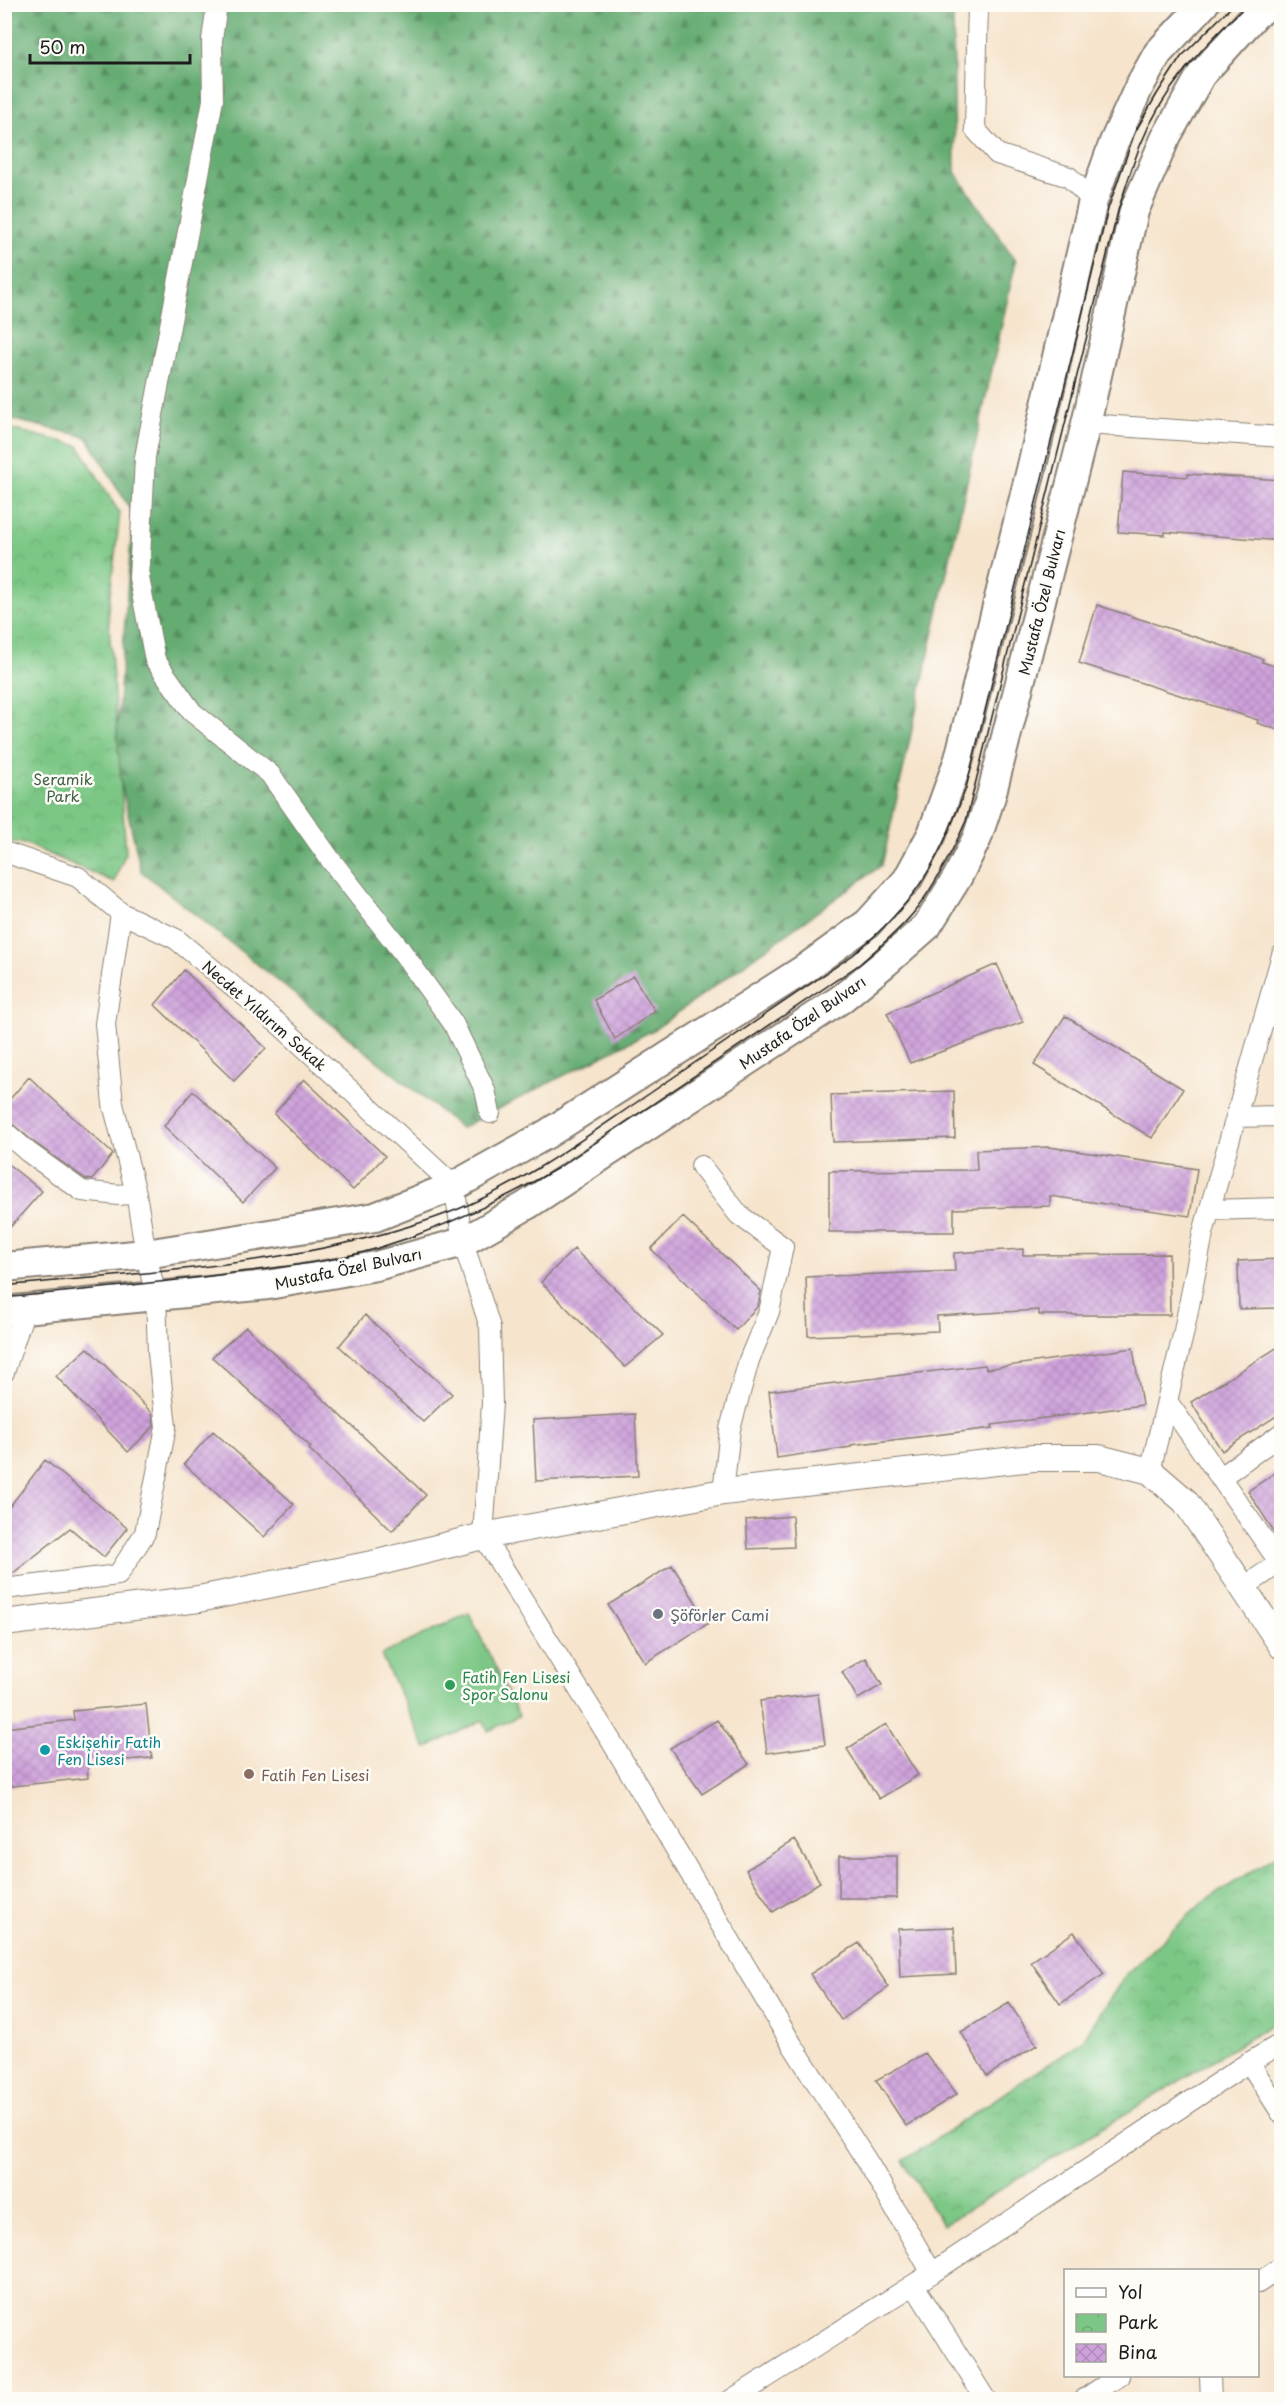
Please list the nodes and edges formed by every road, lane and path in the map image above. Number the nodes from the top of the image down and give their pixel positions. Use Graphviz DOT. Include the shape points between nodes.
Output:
graph roads {
  1 [pos="217,4"];
  2 [pos="978,4"];
  3 [pos="1204,4"];
  4 [pos="1270,4"];
  5 [pos="1094,201"];
  6 [pos="1086,424"];
  7 [pos="1281,437"];
  8 [pos="4,852"];
  9 [pos="121,913"];
  10 [pos="1281,955"];
  11 [pos="490,1113"];
  12 [pos="1281,1116"];
  13 [pos="1236,1117"];
  14 [pos="4,1131"];
  15 [pos="701,1166"];
  16 [pos="454,1186"];
  17 [pos="136,1193"];
  18 [pos="1281,1208"];
  19 [pos="1210,1210"];
  20 [pos="464,1242"];
  21 [pos="146,1254"];
  22 [pos="4,1267"];
  23 [pos="156,1296"];
  24 [pos="15,1310"];
  25 [pos="4,1372"];
  26 [pos="1167,1401"];
  27 [pos="1281,1433"];
  28 [pos="1150,1471"];
  29 [pos="1220,1478"];
  30 [pos="723,1492"];
  31 [pos="483,1536"];
  32 [pos="1281,1563"];
  33 [pos="1244,1587"];
  34 [pos="4,1589"];
  35 [pos="4,1623"];
  36 [pos="1281,1646"];
  37 [pos="1281,2043"];
  38 [pos="1249,2062"];
  39 [pos="1281,2114"];
  40 [pos="1281,2267"];
  41 [pos="932,2273"];
  42 [pos="1259,2282"];
  43 [pos="914,2285"];
  44 [pos="1118,2377"];
  45 [pos="1210,2377"];
  46 [pos="731,2400"];
  47 [pos="986,2400"];
  48 [pos="1083,2400"];
  49 [pos="1211,2400"];
  1 -- 11 [label="street" via="212,40 213,100 145,457 139,578 155,660 192,712 270,774 400,949 453,1023 485,1090"];
  2 -- 5 [label="street" via="975,129 998,154 1069,177"];
  3 -- 5 [label="main road" via="1158,53 1139,87 1114,142"];
  4 -- 6 [label="main road, Mustafa Özel Bulvarı" via="1202,75 1165,139 1134,211"];
  5 -- 16 [label="main road" via="958,759 932,834 907,880 868,923 806,968 547,1134"];
  6 -- 7 [label="street"];
  6 -- 20 [label="main road, Mustafa Özel Bulvarı" via="992,796 957,878 927,926 841,999 527,1205"];
  8 -- 9 [label="street, Necdet Yıldırım Sokak" via="78,877"];
  9 -- 16 [label="street, Necdet Yıldırım Sokak" via="177,939 280,1025"];
  9 -- 17 [label="street" via="105,1024 113,1104"];
  10 -- 13 [label="street"];
  12 -- 13 [label="street"];
  13 -- 19 [label="street"];
  14 -- 17 [label="street" via="82,1191"];
  15 -- 30 [label="street" via="739,1215 783,1246 769,1312 749,1360 730,1429"];
  16 -- 20 [label="street"];
  16 -- 21 [label="main road" via="375,1217"];
  17 -- 21 [label="street"];
  18 -- 19 [label="street"];
  19 -- 26 [label="street"];
  20 -- 23 [label="main road, Mustafa Özel Bulvarı" via="376,1266 268,1285"];
  20 -- 31 [label="street" via="490,1327 492,1403"];
  21 -- 22 [label="main road"];
  21 -- 23 [label="street"];
  23 -- 24 [label="main road, Mustafa Özel Bulvarı"];
  23 -- 34 [label="street" via="166,1427 145,1533 118,1575"];
  24 -- 25 [label="street"];
  26 -- 28 [label="street"];
  26 -- 29 [label="street"];
  27 -- 29 [label="street"];
  28 -- 30 [label="street" via="1099,1458 1033,1458"];
  28 -- 33 [label="street" via="1185,1502"];
  29 -- 32 [label="street"];
  30 -- 31 [label="street"];
  31 -- 35 [label="street" via="377,1563 199,1599"];
  31 -- 41 [label="street" via="614,1744"];
  32 -- 33 [label="street"];
  33 -- 36 [label="street"];
  37 -- 38 [label="street"];
  38 -- 39 [label="street"];
  38 -- 41 [label="street"];
  40 -- 42 [label="street"];
  41 -- 43 [label="street"];
  43 -- 46 [label="street"];
  43 -- 47 [label="street"];
  44 -- 48 [label="street"];
  45 -- 49 [label="street"];
}
